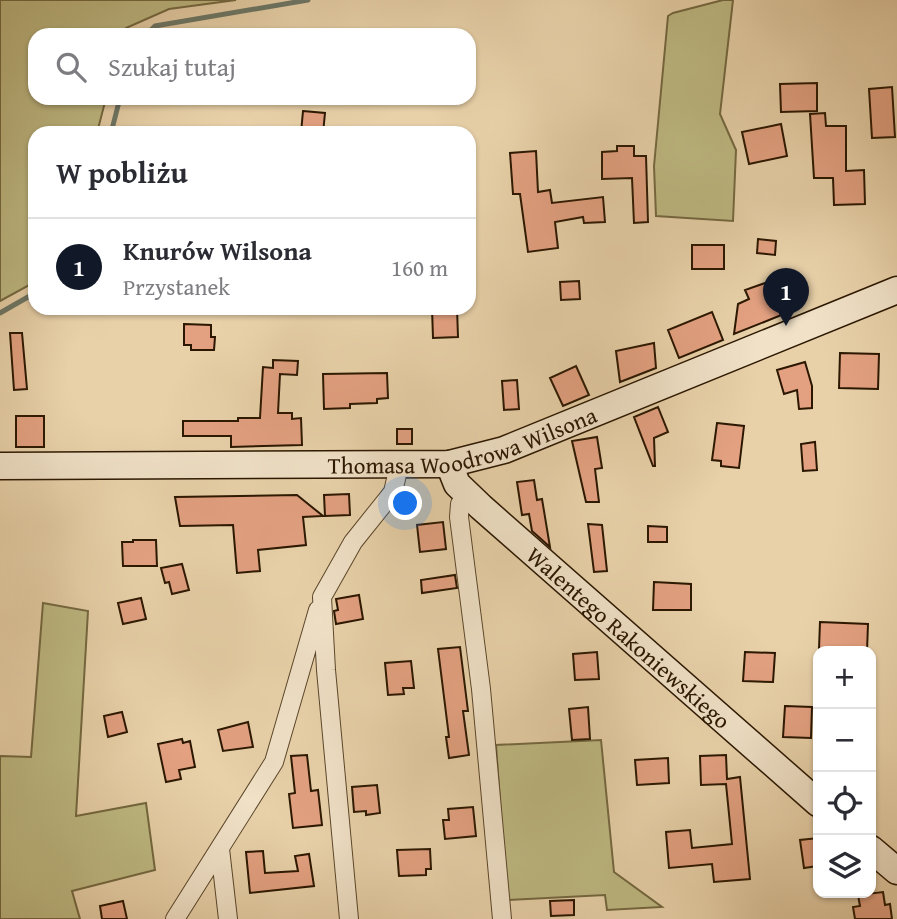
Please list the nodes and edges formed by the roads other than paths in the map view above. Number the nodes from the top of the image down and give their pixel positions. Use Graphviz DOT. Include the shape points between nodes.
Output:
graph roads {
  1 [pos="897,290"];
  2 [pos="449,464"];
  3 [pos="0,466"];
  4 [pos="399,466"];
  5 [pos="466,493"];
  6 [pos="322,597"];
  7 [pos="813,799"];
  8 [pos="220,849"];
  9 [pos="876,853"];
  10 [pos="897,871"];
  11 [pos="175,919"];
  12 [pos="228,919"];
  13 [pos="349,919"];
  14 [pos="502,919"];
  1 -- 2 [label="street, Thomasa Woodrowa Wilsona" via="504,450"];
  2 -- 4 [label="street, Thomasa Woodrowa Wilsona"];
  2 -- 5 [label="street, Walentego Rakoniewskiego" via="454,480"];
  3 -- 4 [label="street, Thomasa Woodrowa Wilsona"];
  4 -- 6 [label="street" via="393,492 353,542"];
  5 -- 7 [label="street, Walentego Rakoniewskiego"];
  5 -- 14 [label="street" via="459,517 481,689"];
  6 -- 8 [label="street" via="274,762"];
  6 -- 13 [label="street"];
  8 -- 11 [label="street"];
  8 -- 12 [label="street"];
  9 -- 10 [label="street"];
}
